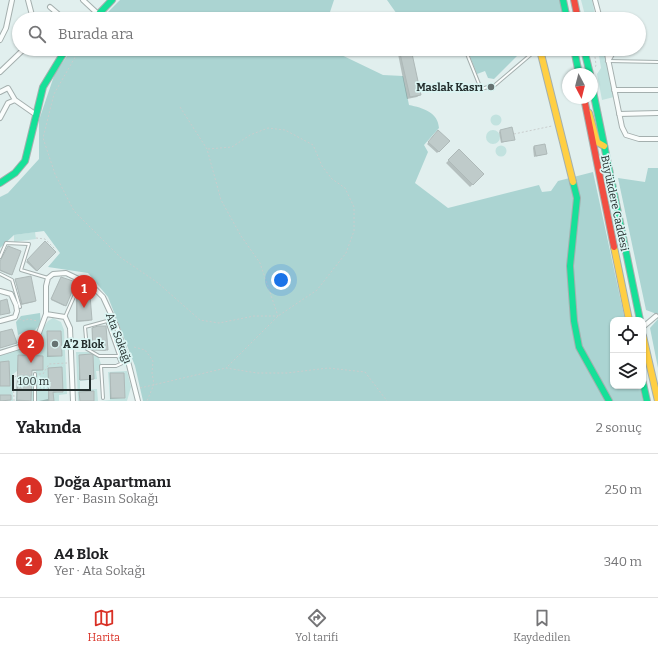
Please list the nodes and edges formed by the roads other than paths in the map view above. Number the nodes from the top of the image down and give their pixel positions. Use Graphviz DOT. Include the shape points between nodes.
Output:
graph roads {
  1 [pos="12,0"];
  2 [pos="28,0"];
  3 [pos="84,0"];
  4 [pos="112,0"];
  5 [pos="563,0"];
  6 [pos="574,0"];
  7 [pos="596,0"];
  8 [pos="50,7"];
  9 [pos="31,12"];
  10 [pos="56,12"];
  11 [pos="92,12"];
  12 [pos="101,12"];
  13 [pos="566,12"];
  14 [pos="577,12"];
  15 [pos="599,12"];
  16 [pos="0,40"];
  17 [pos="16,56"];
  18 [pos="62,56"];
  19 [pos="468,56"];
  20 [pos="533,56"];
  21 [pos="540,56"];
  22 [pos="575,56"];
  23 [pos="586,56"];
  24 [pos="607,56"];
  25 [pos="611,56"];
  26 [pos="608,61"];
  27 [pos="658,62"];
  28 [pos="578,68"];
  29 [pos="589,68"];
  30 [pos="0,71"];
  31 [pos="614,90"];
  32 [pos="658,90"];
  33 [pos="0,92"];
  34 [pos="15,100"];
  35 [pos="585,104"];
  36 [pos="585,104"];
  37 [pos="596,104"];
  38 [pos="658,113"];
  39 [pos="35,114"];
  40 [pos="619,114"];
  41 [pos="0,118"];
  42 [pos="658,138"];
  43 [pos="604,146"];
  44 [pos="0,184"];
  45 [pos="0,257"];
  46 [pos="0,274"];
  47 [pos="48,278"];
  48 [pos="0,291"];
  49 [pos="76,292"];
  50 [pos="20,307"];
  51 [pos="46,314"];
  52 [pos="656,316"];
  53 [pos="66,317"];
  54 [pos="628,317"];
  55 [pos="639,317"];
  56 [pos="0,322"];
  57 [pos="646,324"];
  58 [pos="646,349"];
  59 [pos="0,353"];
  60 [pos="120,358"];
  61 [pos="128,361"];
  62 [pos="122,363"];
  63 [pos="35,374"];
  64 [pos="644,389"];
  65 [pos="103,398"];
  66 [pos="35,401"];
  67 [pos="73,401"];
  68 [pos="138,401"];
  69 [pos="609,401"];
  70 [pos="647,401"];
  71 [pos="658,401"];
  1 -- 16 [label="street" via="6,28"];
  2 -- 9 [label="street"];
  3 -- 11 [label="street"];
  4 -- 12 [label="main road"];
  5 -- 13 [label="main road"];
  6 -- 14 [label="main road"];
  7 -- 15 [label="street"];
  8 -- 10 [label="street"];
  17 -- 30 [label="street"];
  18 -- 39 [label="main road" via="43,87"];
  19 -- 20 [label="lane" via="481,89 495,85"];
  21 -- 69 [label="main road" via="577,198 570,266 574,321 579,348"];
  22 -- 28 [label="main road"];
  23 -- 29 [label="main road"];
  24 -- 26 [label="street"];
  25 -- 26 [label="street"];
  26 -- 27 [label="lane"];
  26 -- 31 [label="street"];
  31 -- 32 [label="street"];
  31 -- 40 [label="street"];
  33 -- 34 [label="street" via="8,88"];
  34 -- 39 [label="street"];
  34 -- 41 [label="street" via="8,103"];
  35 -- 43 [label="main road" via="597,142"];
  36 -- 54 [label="main road, Büyükdere Caddesi"];
  37 -- 43 [label="main road, Büyükdere Caddesi"];
  38 -- 40 [label="street"];
  39 -- 44 [label="main road" via="22,167"];
  40 -- 42 [label="street" via="626,135 639,139"];
  43 -- 55 [label="main road, Büyükdere Caddesi"];
  45 -- 47 [label="lane" via="6,243 29,244 21,270"];
  46 -- 50 [label="lane" via="12,280"];
  47 -- 51 [label="street"];
  47 -- 61 [label="street, Ata Sokağı" via="53,274 66,273 91,285 103,297"];
  48 -- 56 [label="street" via="10,294 17,311 15,317"];
  49 -- 53 [label="lane"];
  51 -- 53 [label="street"];
  51 -- 59 [label="street" via="42,327 29,344"];
  52 -- 57 [label="street"];
  53 -- 67 [label="street" via="70,328"];
  58 -- 71 [label="main road"];
  60 -- 60 [label="lane" via="115,355 99,356 87,349 85,327 106,321"];
  60 -- 62 [label="lane"];
  61 -- 62 [label="lane"];
  61 -- 68 [label="street, Ata Sokağı"];
  62 -- 65 [label="lane" via="116,366 101,366"];
  63 -- 66 [label="lane"];
  64 -- 70 [label="main road"];
}
